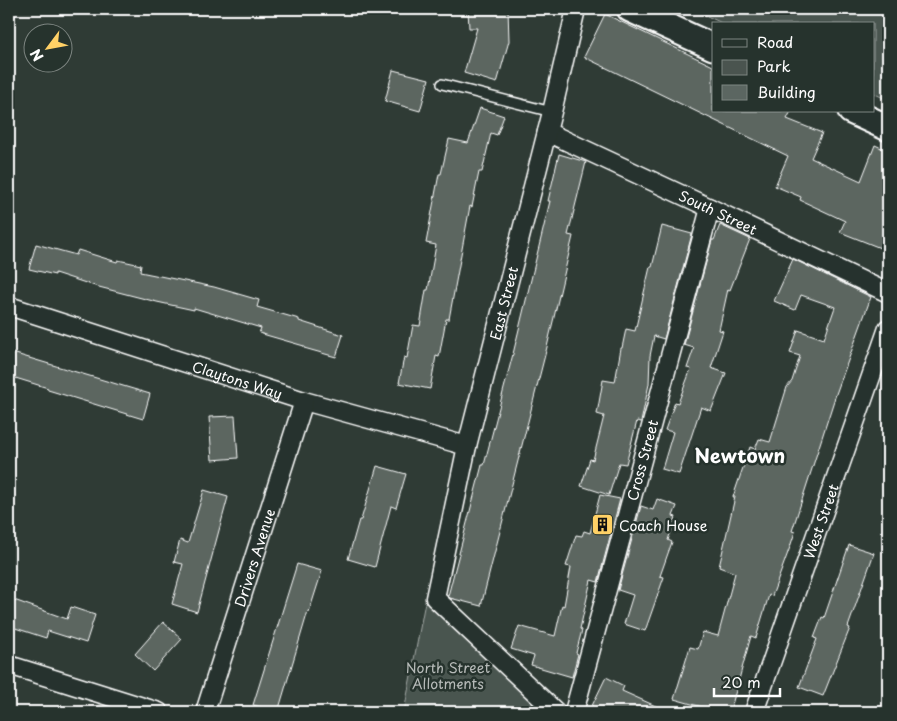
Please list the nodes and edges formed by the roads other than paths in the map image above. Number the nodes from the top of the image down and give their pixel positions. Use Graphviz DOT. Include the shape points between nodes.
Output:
graph roads {
  1 [pos="576,9"];
  2 [pos="630,9"];
  3 [pos="712,48"];
  4 [pos="442,84"];
  5 [pos="552,112"];
  6 [pos="853,112"];
  7 [pos="888,128"];
  8 [pos="547,132"];
  9 [pos="710,208"];
  10 [pos="888,293"];
  11 [pos="9,306"];
  12 [pos="888,328"];
  13 [pos="304,401"];
  14 [pos="467,446"];
  15 [pos="9,665"];
  16 [pos="159,712"];
  17 [pos="205,712"];
  18 [pos="556,712"];
  19 [pos="574,712"];
  20 [pos="754,712"];
  1 -- 5 [label="street, East Street"];
  2 -- 3 [label="main road"];
  4 -- 5 [label="lane"];
  5 -- 8 [label="street, East Street"];
  6 -- 7 [label="main road"];
  8 -- 9 [label="street, South Street"];
  8 -- 14 [label="street, East Street"];
  9 -- 10 [label="street, South Street"];
  9 -- 19 [label="street, Cross Street"];
  11 -- 13 [label="street, Claytons Way"];
  12 -- 20 [label="street, West Street"];
  13 -- 14 [label="street, Claytons Way"];
  13 -- 17 [label="street, Drivers Avenue"];
  14 -- 18 [label="street, East Street" via="435,598"];
  15 -- 16 [label="street"];
}
